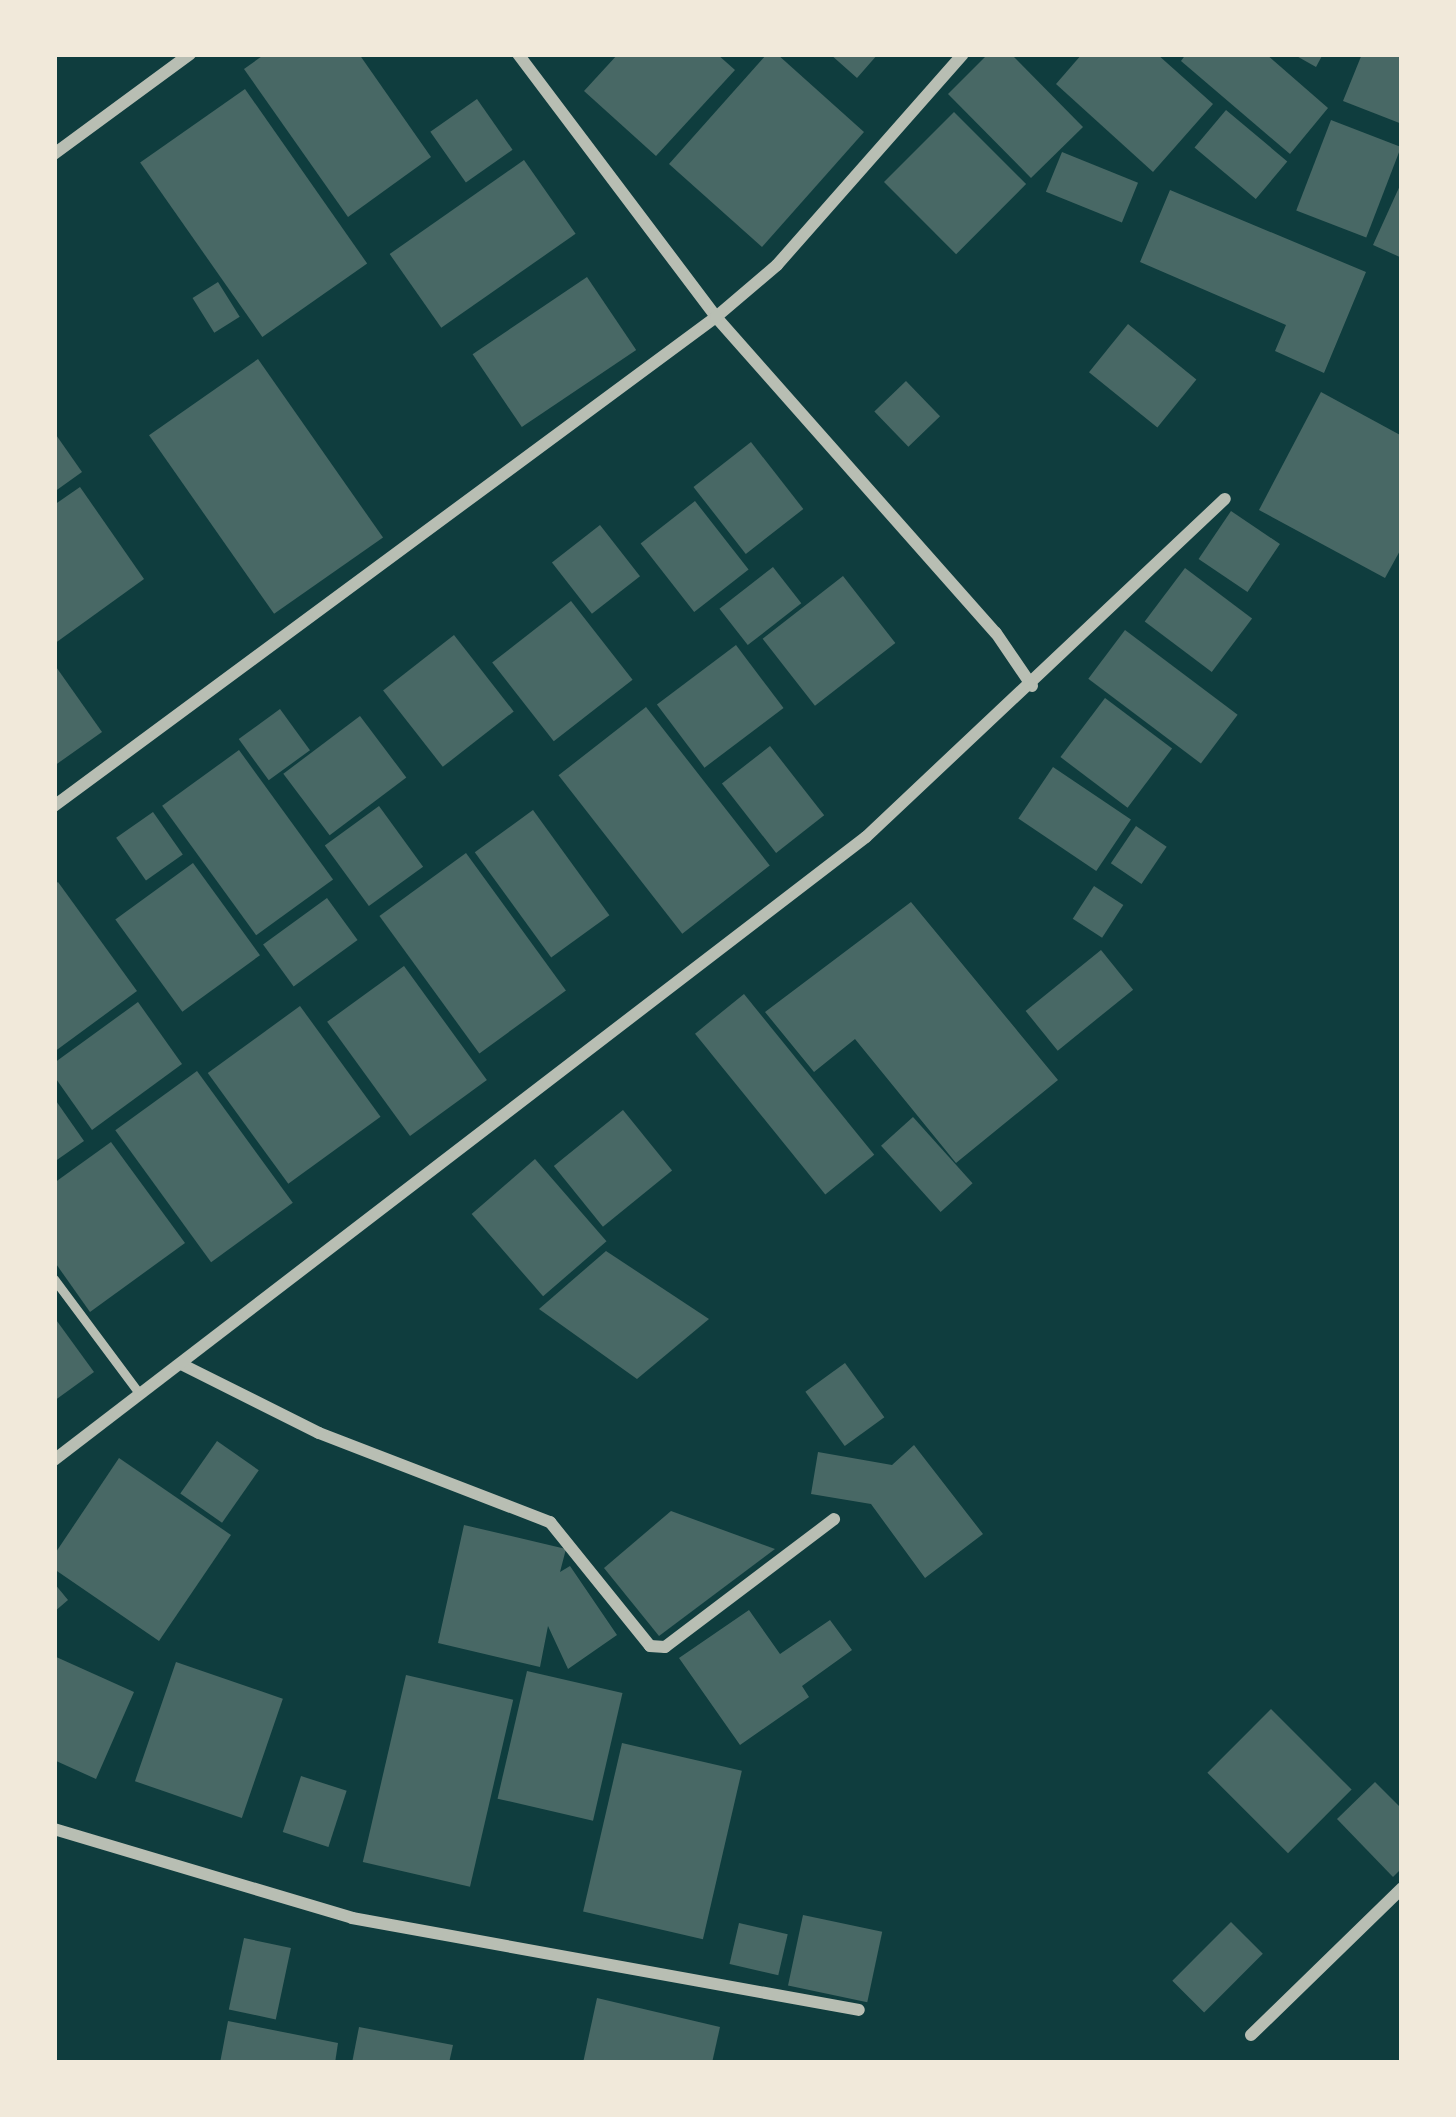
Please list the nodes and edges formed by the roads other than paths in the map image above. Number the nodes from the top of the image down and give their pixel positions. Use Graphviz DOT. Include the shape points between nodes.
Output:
graph roads {
  1 [pos="190,54"];
  2 [pos="518,54"];
  3 [pos="963,54"];
  4 [pos="54,154"];
  5 [pos="716,317"];
  6 [pos="1225,499"];
  7 [pos="1032,686"];
  8 [pos="54,806"];
  9 [pos="54,1280"];
  10 [pos="181,1364"];
  11 [pos="140,1393"];
  12 [pos="54,1460"];
  13 [pos="834,1520"];
  14 [pos="54,1829"];
  15 [pos="1402,1888"];
  16 [pos="859,2010"];
  17 [pos="1250,2035"];
  1 -- 4 [label="street"];
  2 -- 5 [label="street"];
  3 -- 5 [label="street" via="777,265"];
  5 -- 7 [label="street" via="996,633"];
  5 -- 8 [label="street"];
  6 -- 7 [label="street"];
  7 -- 10 [label="street" via="866,837"];
  9 -- 11 [label="lane"];
  10 -- 11 [label="street"];
  10 -- 13 [label="street" via="319,1433 550,1522 650,1646 665,1647"];
  11 -- 12 [label="street"];
  14 -- 16 [label="street" via="352,1918"];
  15 -- 17 [label="street"];
}
